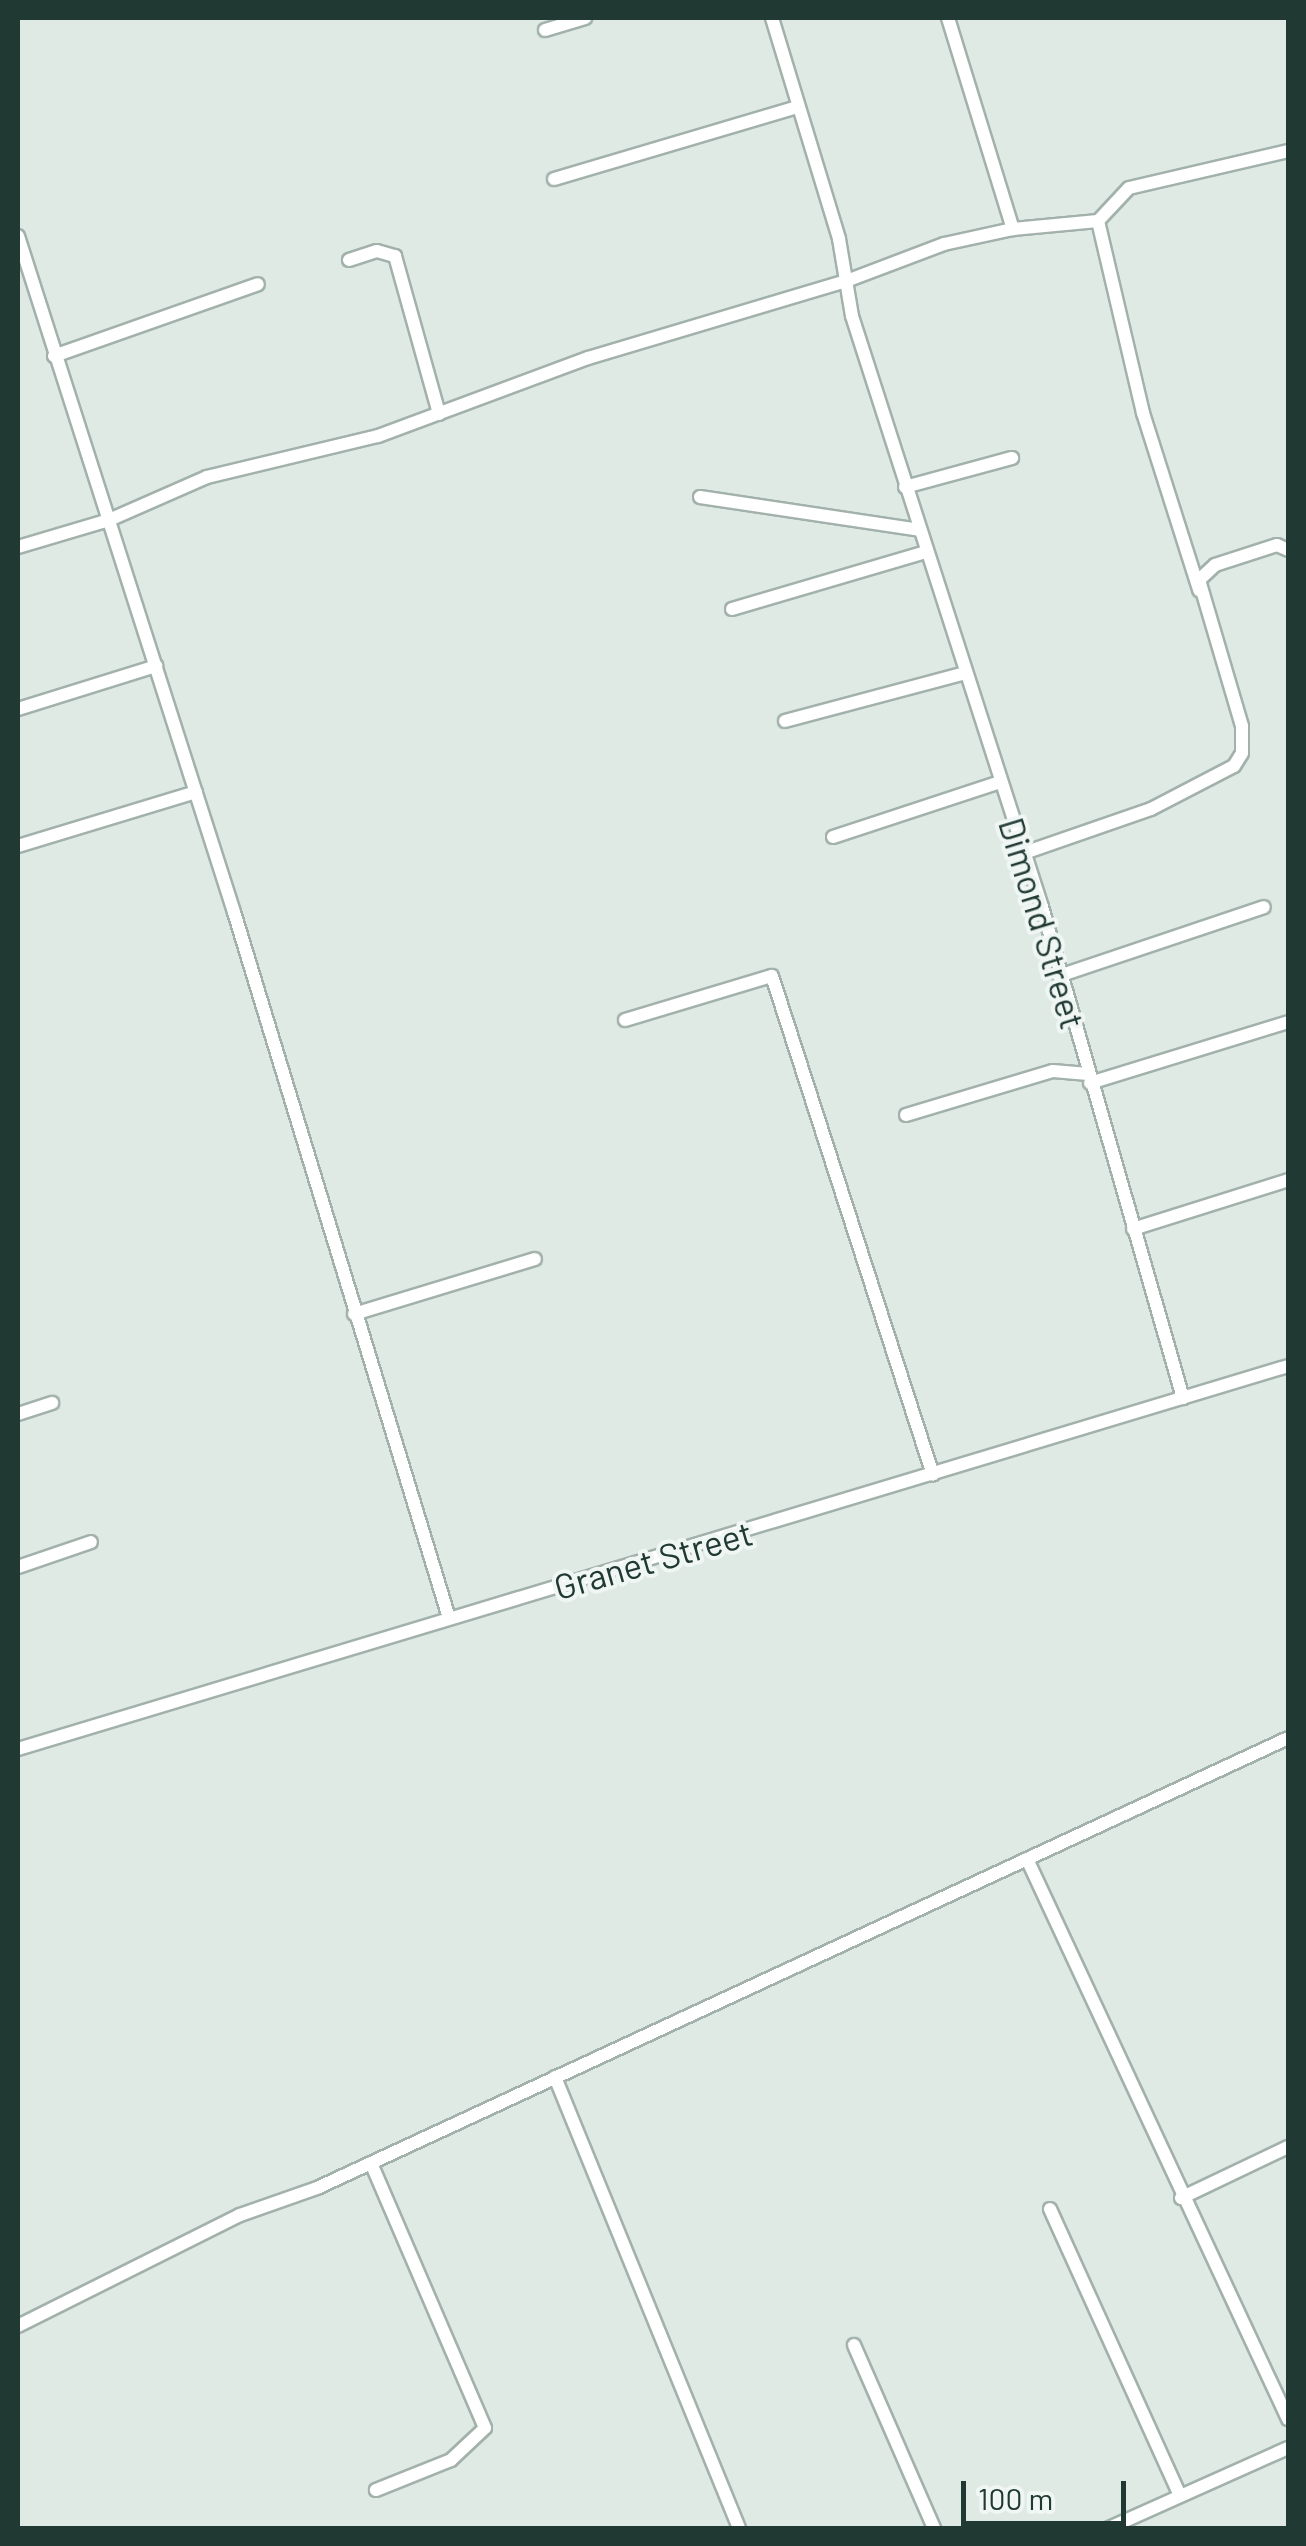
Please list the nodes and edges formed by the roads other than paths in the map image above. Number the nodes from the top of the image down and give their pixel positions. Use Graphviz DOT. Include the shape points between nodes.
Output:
graph roads {
  1 [pos="585,18"];
  2 [pos="772,18"];
  3 [pos="948,18"];
  4 [pos="544,30"];
  5 [pos="796,107"];
  6 [pos="1288,151"];
  7 [pos="554,179"];
  8 [pos="1098,222"];
  9 [pos="1013,228"];
  10 [pos="18,236"];
  11 [pos="350,260"];
  12 [pos="849,280"];
  13 [pos="258,284"];
  14 [pos="54,356"];
  15 [pos="439,414"];
  16 [pos="1012,458"];
  17 [pos="904,487"];
  18 [pos="700,496"];
  19 [pos="109,520"];
  20 [pos="920,530"];
  21 [pos="18,547"];
  22 [pos="1288,550"];
  23 [pos="926,552"];
  24 [pos="1199,590"];
  25 [pos="732,610"];
  26 [pos="156,666"];
  27 [pos="966,673"];
  28 [pos="18,708"];
  29 [pos="785,721"];
  30 [pos="1000,782"];
  31 [pos="196,792"];
  32 [pos="833,837"];
  33 [pos="18,846"];
  34 [pos="1024,853"];
  35 [pos="1264,906"];
  36 [pos="1059,976"];
  37 [pos="625,1020"];
  38 [pos="1288,1022"];
  39 [pos="1089,1078"];
  40 [pos="906,1116"];
  41 [pos="1288,1180"];
  42 [pos="1133,1229"];
  43 [pos="535,1259"];
  44 [pos="354,1314"];
  45 [pos="1288,1366"];
  46 [pos="1182,1398"];
  47 [pos="52,1403"];
  48 [pos="18,1414"];
  49 [pos="934,1474"];
  50 [pos="92,1542"];
  51 [pos="18,1567"];
  52 [pos="449,1618"];
  53 [pos="1288,1738"];
  54 [pos="18,1749"];
  55 [pos="1027,1859"];
  56 [pos="555,2077"];
  57 [pos="1288,2147"];
  58 [pos="371,2162"];
  59 [pos="1181,2198"];
  60 [pos="1050,2209"];
  61 [pos="18,2326"];
  62 [pos="854,2345"];
  63 [pos="1288,2420"];
  64 [pos="1288,2448"];
  65 [pos="376,2490"];
  66 [pos="1180,2496"];
  67 [pos="739,2528"];
  68 [pos="934,2528"];
  69 [pos="1109,2528"];
  1 -- 4 [label="street"];
  2 -- 5 [label="street"];
  3 -- 9 [label="street"];
  5 -- 7 [label="street"];
  5 -- 12 [label="street"];
  6 -- 8 [label="street" via="1129,188"];
  8 -- 9 [label="street"];
  8 -- 24 [label="street" via="1143,413"];
  9 -- 12 [label="street" via="944,244"];
  10 -- 14 [label="street"];
  11 -- 15 [label="street" via="378,252 395,256"];
  12 -- 15 [label="street" via="588,358"];
  12 -- 17 [label="street, Dimond Street" via="852,316"];
  13 -- 14 [label="street"];
  14 -- 19 [label="street"];
  15 -- 19 [label="street" via="361,441 207,476"];
  16 -- 17 [label="street"];
  17 -- 20 [label="street, Dimond Street"];
  18 -- 20 [label="street"];
  19 -- 21 [label="street"];
  19 -- 26 [label="street"];
  20 -- 23 [label="street, Dimond Street"];
  22 -- 24 [label="street" via="1277,545 1215,565 1198,580"];
  23 -- 25 [label="street"];
  23 -- 27 [label="street, Dimond Street"];
  24 -- 34 [label="street" via="1242,726 1242,753 1200,789"];
  26 -- 28 [label="street"];
  26 -- 31 [label="street"];
  27 -- 29 [label="street"];
  27 -- 30 [label="street, Dimond Street"];
  30 -- 32 [label="street"];
  30 -- 34 [label="street, Dimond Street"];
  31 -- 33 [label="street"];
  31 -- 44 [label="street"];
  34 -- 36 [label="street, Dimond Street"];
  35 -- 36 [label="street"];
  36 -- 39 [label="street, Dimond Street"];
  37 -- 49 [label="street" via="767,974 776,982"];
  38 -- 39 [label="street"];
  39 -- 40 [label="street" via="1053,1070"];
  39 -- 42 [label="street, Dimond Street"];
  41 -- 42 [label="street"];
  42 -- 46 [label="street, Dimond Street"];
  43 -- 44 [label="street"];
  44 -- 52 [label="street"];
  45 -- 46 [label="street, Granet Street"];
  46 -- 49 [label="street, Granet Street"];
  47 -- 48 [label="street"];
  49 -- 52 [label="street, Granet Street"];
  50 -- 51 [label="street"];
  52 -- 54 [label="street, Granet Street"];
  53 -- 55 [label="street"];
  55 -- 56 [label="street"];
  55 -- 59 [label="street"];
  56 -- 58 [label="street"];
  56 -- 67 [label="street"];
  57 -- 59 [label="street"];
  58 -- 61 [label="street" via="240,2215"];
  58 -- 65 [label="street" via="485,2428 450,2460"];
  59 -- 63 [label="street"];
  60 -- 66 [label="street"];
  62 -- 68 [label="street"];
  64 -- 66 [label="street"];
  66 -- 69 [label="street"];
}
